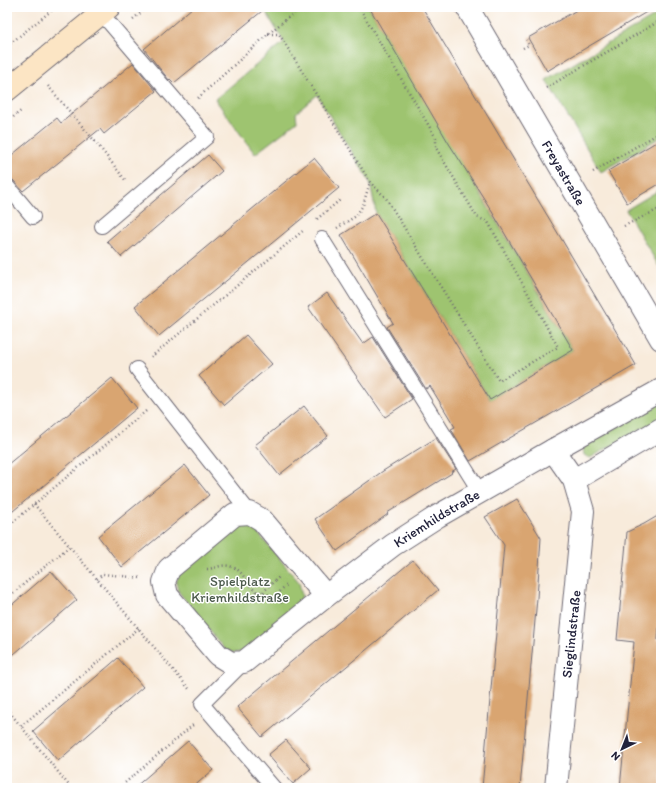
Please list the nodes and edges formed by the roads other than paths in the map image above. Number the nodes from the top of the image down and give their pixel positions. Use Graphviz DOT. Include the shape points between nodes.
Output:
graph roads {
  1 [pos="467,7"];
  2 [pos="105,10"];
  3 [pos="7,90"];
  4 [pos="7,186"];
  5 [pos="33,217"];
  6 [pos="102,226"];
  7 [pos="322,239"];
  8 [pos="661,339"];
  9 [pos="137,369"];
  10 [pos="661,390"];
  11 [pos="661,429"];
  12 [pos="553,450"];
  13 [pos="574,480"];
  14 [pos="480,492"];
  15 [pos="250,513"];
  16 [pos="326,596"];
  17 [pos="244,662"];
  18 [pos="274,788"];
  19 [pos="556,788"];
  1 -- 8 [label="street, Freyastraße"];
  2 -- 3 [label="main road"];
  2 -- 6 [label="lane" via="207,136"];
  4 -- 5 [label="lane"];
  7 -- 14 [label="lane"];
  9 -- 15 [label="lane"];
  10 -- 12 [label="street, Kriemhildstraße"];
  11 -- 13 [label="street"];
  12 -- 13 [label="street"];
  12 -- 14 [label="street, Kriemhildstraße"];
  13 -- 19 [label="street, Sieglindstraße" via="583,511"];
  14 -- 16 [label="street, Kriemhildstraße" via="393,545"];
  15 -- 16 [label="street" via="262,520"];
  15 -- 17 [label="street" via="235,514 169,569 164,582 167,596 218,655 231,663"];
  16 -- 17 [label="street, Kriemhildstraße"];
  17 -- 18 [label="lane" via="206,708"];
}
